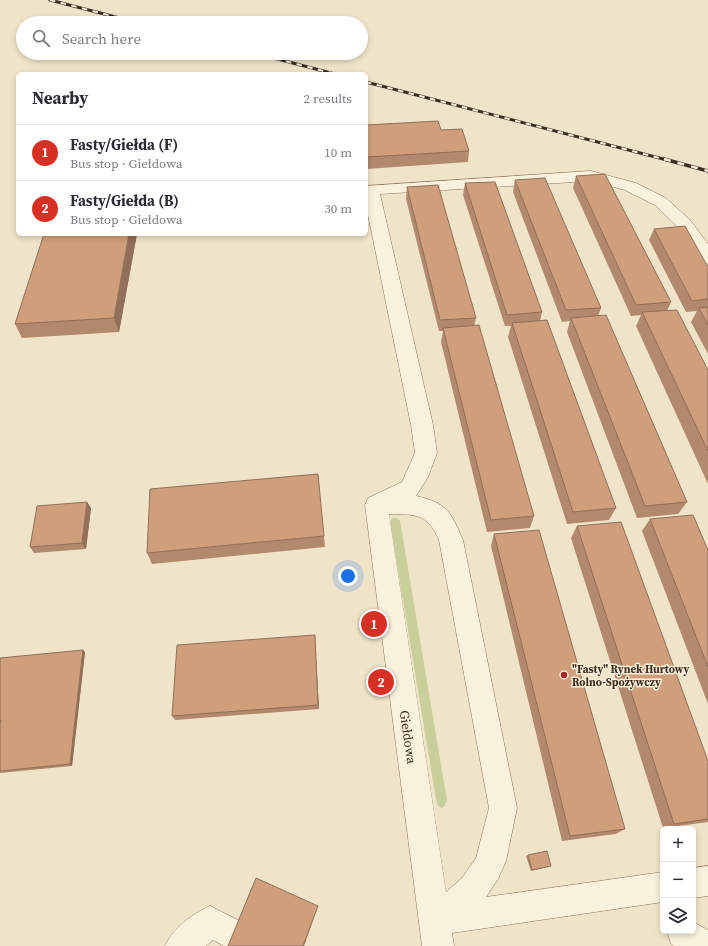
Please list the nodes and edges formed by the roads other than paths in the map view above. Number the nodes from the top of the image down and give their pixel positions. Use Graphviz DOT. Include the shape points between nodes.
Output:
graph roads {
  1 [pos="708,258"];
  2 [pos="376,505"];
  3 [pos="708,881"];
  4 [pos="696,883"];
  5 [pos="659,894"];
  6 [pos="436,933"];
  7 [pos="181,946"];
  8 [pos="256,946"];
  1 -- 2 [label="street" via="679,216 657,198 623,183 591,176 371,190 426,453 410,489"];
  2 -- 6 [label="street, Giełdowa"];
  2 -- 6 [label="street" via="406,504 426,508 442,520 451,540 503,808 496,844 483,876"];
  3 -- 4 [label="street"];
  5 -- 6 [label="street"];
  7 -- 8 [label="street" via="210,922"];
}
